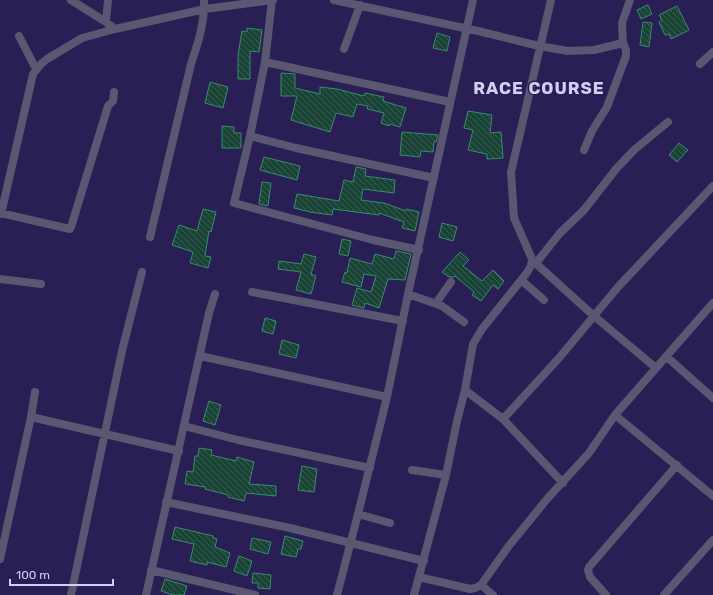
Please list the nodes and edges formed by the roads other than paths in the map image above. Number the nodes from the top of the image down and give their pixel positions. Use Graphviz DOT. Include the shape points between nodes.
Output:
graph roads {
  1 [pos="71,0"];
  2 [pos="108,0"];
  3 [pos="204,0"];
  4 [pos="273,0"];
  5 [pos="334,0"];
  6 [pos="473,0"];
  7 [pos="551,0"];
  8 [pos="630,0"];
  9 [pos="360,5"];
  10 [pos="204,9"];
  11 [pos="106,22"];
  12 [pos="465,28"];
  13 [pos="115,29"];
  14 [pos="20,36"];
  15 [pos="622,43"];
  16 [pos="539,46"];
  17 [pos="344,49"];
  18 [pos="713,52"];
  19 [pos="265,62"];
  20 [pos="700,64"];
  21 [pos="36,69"];
  22 [pos="114,92"];
  23 [pos="450,102"];
  24 [pos="668,122"];
  25 [pos="250,136"];
  26 [pos="584,150"];
  27 [pos="434,178"];
  28 [pos="713,186"];
  29 [pos="1,214"];
  30 [pos="150,236"];
  31 [pos="419,250"];
  32 [pos="534,261"];
  33 [pos="142,272"];
  34 [pos="0,279"];
  35 [pos="521,280"];
  36 [pos="451,282"];
  37 [pos="41,284"];
  38 [pos="252,292"];
  39 [pos="215,294"];
  40 [pos="408,294"];
  41 [pos="544,300"];
  42 [pos="436,303"];
  43 [pos="713,303"];
  44 [pos="594,316"];
  45 [pos="403,321"];
  46 [pos="464,322"];
  47 [pos="200,356"];
  48 [pos="667,357"];
  49 [pos="656,368"];
  50 [pos="465,390"];
  51 [pos="35,392"];
  52 [pos="387,397"];
  53 [pos="713,398"];
  54 [pos="615,415"];
  55 [pos="31,416"];
  56 [pos="503,419"];
  57 [pos="184,426"];
  58 [pos="104,433"];
  59 [pos="179,451"];
  60 [pos="676,465"];
  61 [pos="370,468"];
  62 [pos="412,470"];
  63 [pos="446,475"];
  64 [pos="563,483"];
  65 [pos="713,496"];
  66 [pos="166,502"];
  67 [pos="358,514"];
  68 [pos="390,523"];
  69 [pos="713,540"];
  70 [pos="351,544"];
  71 [pos="0,559"];
  72 [pos="424,561"];
  73 [pos="151,570"];
  74 [pos="419,577"];
  75 [pos="481,585"];
  76 [pos="71,595"];
  77 [pos="146,595"];
  78 [pos="255,595"];
  79 [pos="337,595"];
  80 [pos="414,595"];
  81 [pos="493,595"];
  82 [pos="606,595"];
  83 [pos="664,595"];
  1 -- 11 [label="street"];
  2 -- 11 [label="street"];
  3 -- 10 [label="street"];
  4 -- 10 [label="street"];
  4 -- 19 [label="street"];
  5 -- 9 [label="street"];
  6 -- 12 [label="street"];
  7 -- 16 [label="street"];
  8 -- 15 [label="street" via="622,22"];
  9 -- 12 [label="street"];
  9 -- 17 [label="street"];
  10 -- 13 [label="street"];
  10 -- 30 [label="street" via="200,38 191,64"];
  11 -- 13 [label="street"];
  12 -- 16 [label="street"];
  12 -- 23 [label="street"];
  13 -- 21 [label="street" via="82,38 47,59"];
  14 -- 21 [label="street"];
  15 -- 16 [label="street" via="579,52"];
  15 -- 26 [label="street" via="626,53 623,64 607,107 592,130"];
  16 -- 32 [label="street" via="511,172 514,218"];
  18 -- 20 [label="street"];
  19 -- 23 [label="street"];
  19 -- 25 [label="street"];
  21 -- 29 [label="street"];
  22 -- 29 [label="street" via="71,228"];
  23 -- 27 [label="street"];
  24 -- 32 [label="street" via="634,150 584,210"];
  25 -- 27 [label="street"];
  25 -- 31 [label="street" via="234,203"];
  27 -- 31 [label="street"];
  28 -- 44 [label="street" via="618,286"];
  31 -- 40 [label="street"];
  32 -- 35 [label="street"];
  32 -- 44 [label="street"];
  33 -- 58 [label="street"];
  34 -- 37 [label="street"];
  35 -- 41 [label="street"];
  35 -- 50 [label="street" via="473,344"];
  36 -- 42 [label="street"];
  38 -- 45 [label="street"];
  39 -- 47 [label="street"];
  40 -- 42 [label="street"];
  40 -- 45 [label="street"];
  42 -- 46 [label="street"];
  43 -- 48 [label="street"];
  44 -- 49 [label="street"];
  44 -- 56 [label="street"];
  45 -- 52 [label="street"];
  47 -- 52 [label="street"];
  47 -- 57 [label="street"];
  48 -- 49 [label="street"];
  48 -- 53 [label="street"];
  49 -- 54 [label="street"];
  50 -- 56 [label="street"];
  50 -- 63 [label="street"];
  51 -- 55 [label="street"];
  52 -- 61 [label="street"];
  54 -- 60 [label="street"];
  54 -- 64 [label="street" via="589,453"];
  55 -- 58 [label="street"];
  55 -- 71 [label="street"];
  56 -- 64 [label="street"];
  57 -- 59 [label="street"];
  57 -- 61 [label="street"];
  58 -- 59 [label="street"];
  58 -- 76 [label="street"];
  59 -- 66 [label="street"];
  60 -- 65 [label="street"];
  60 -- 82 [label="street" via="589,567 590,578"];
  61 -- 67 [label="street"];
  62 -- 63 [label="street"];
  63 -- 72 [label="street"];
  64 -- 75 [label="street" via="547,499"];
  66 -- 70 [label="street" via="290,528"];
  66 -- 73 [label="street"];
  67 -- 68 [label="street"];
  67 -- 70 [label="street"];
  69 -- 83 [label="street"];
  70 -- 72 [label="street"];
  70 -- 79 [label="street"];
  72 -- 74 [label="street"];
  73 -- 77 [label="street"];
  73 -- 78 [label="street"];
  74 -- 75 [label="street" via="470,589"];
  74 -- 80 [label="street"];
  75 -- 81 [label="street"];
}
